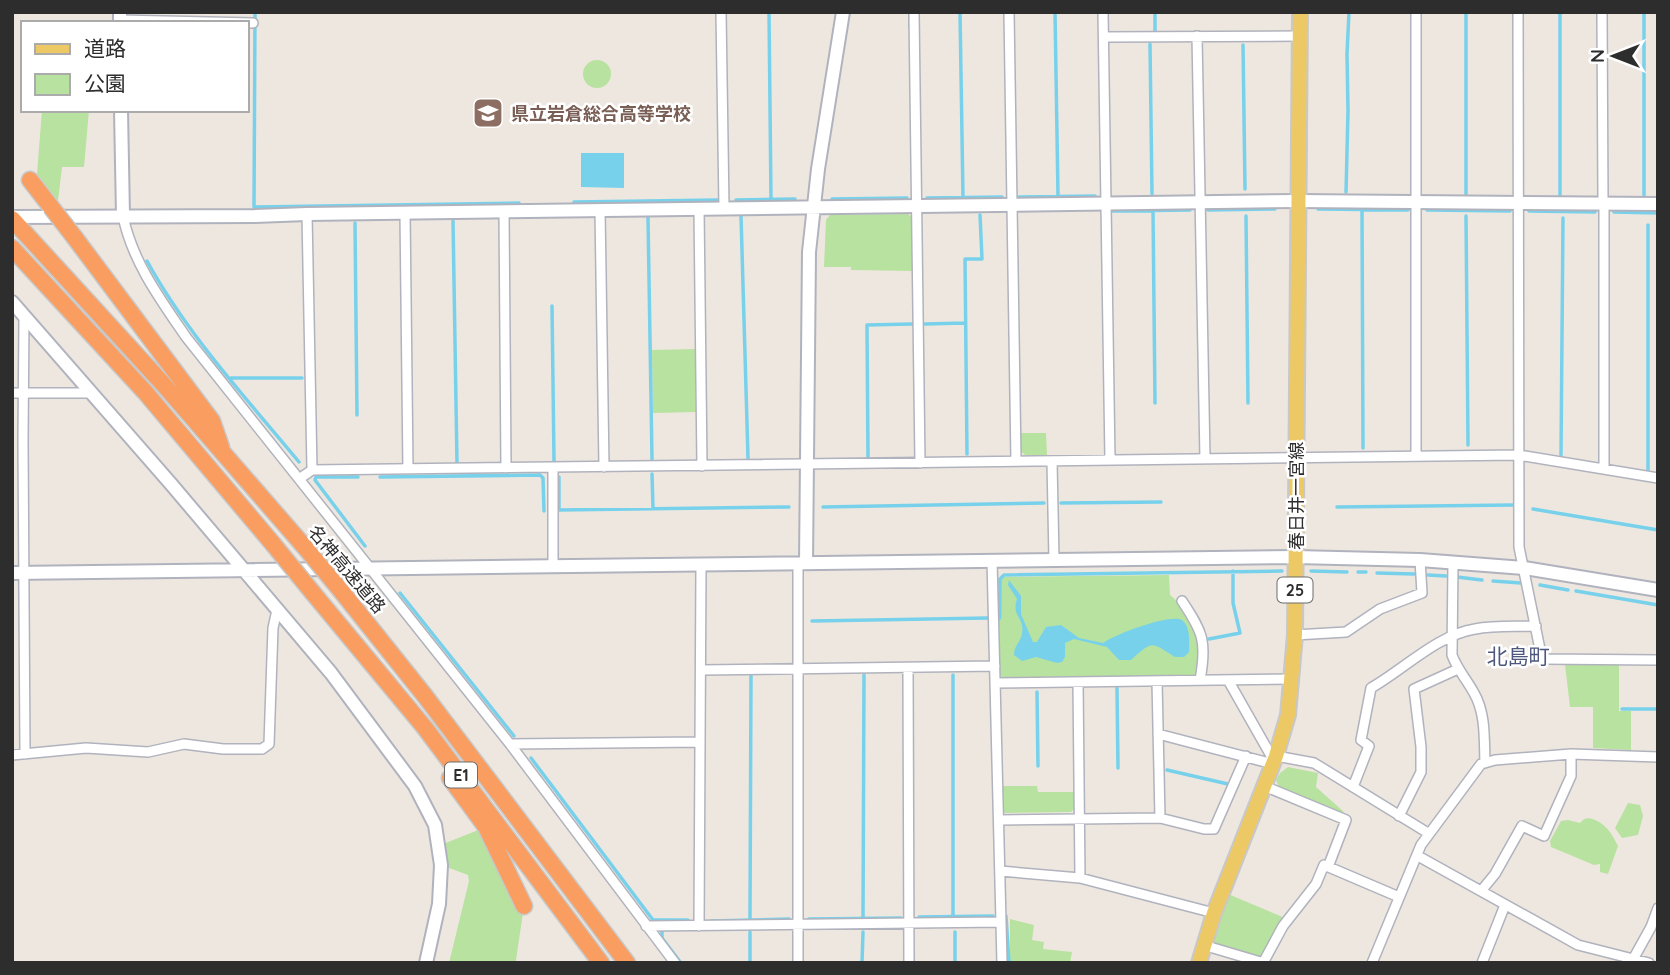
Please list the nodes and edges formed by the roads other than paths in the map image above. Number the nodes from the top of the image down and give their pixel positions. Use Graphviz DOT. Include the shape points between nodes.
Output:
graph roads {
  1 [pos="721,12"];
  2 [pos="843,12"];
  3 [pos="914,12"];
  4 [pos="1009,12"];
  5 [pos="1103,12"];
  6 [pos="1300,12"];
  7 [pos="1416,12"];
  8 [pos="1518,12"];
  9 [pos="1602,12"];
  10 [pos="120,18"];
  11 [pos="200,21"];
  12 [pos="248,23"];
  13 [pos="253,23"];
  14 [pos="1197,36"];
  15 [pos="1300,36"];
  16 [pos="1104,37"];
  17 [pos="121,112"];
  18 [pos="30,180"];
  19 [pos="1298,201"];
  20 [pos="1200,202"];
  21 [pos="1417,203"];
  22 [pos="1519,203"];
  23 [pos="1604,203"];
  24 [pos="1106,204"];
  25 [pos="1658,204"];
  26 [pos="1012,205"];
  27 [pos="916,206"];
  28 [pos="813,207"];
  29 [pos="724,208"];
  30 [pos="699,209"];
  31 [pos="600,210"];
  32 [pos="504,211"];
  33 [pos="405,212"];
  34 [pos="307,214"];
  35 [pos="124,216"];
  36 [pos="12,218"];
  37 [pos="15,252"];
  38 [pos="12,302"];
  39 [pos="24,315"];
  40 [pos="12,393"];
  41 [pos="23,393"];
  42 [pos="93,393"];
  43 [pos="1416,455"];
  44 [pos="1519,455"];
  45 [pos="224,456"];
  46 [pos="1296,458"];
  47 [pos="1205,459"];
  48 [pos="1110,460"];
  49 [pos="1016,461"];
  50 [pos="1052,461"];
  51 [pos="920,463"];
  52 [pos="807,464"];
  53 [pos="702,466"];
  54 [pos="552,467"];
  55 [pos="604,467"];
  56 [pos="506,468"];
  57 [pos="408,469"];
  58 [pos="1604,469"];
  59 [pos="312,470"];
  60 [pos="1658,478"];
  61 [pos="299,479"];
  62 [pos="1296,557"];
  63 [pos="992,560"];
  64 [pos="1054,560"];
  65 [pos="1420,560"];
  66 [pos="802,563"];
  67 [pos="1453,563"];
  68 [pos="701,564"];
  69 [pos="553,566"];
  70 [pos="370,568"];
  71 [pos="1524,568"];
  72 [pos="244,570"];
  73 [pos="18,573"];
  74 [pos="1658,590"];
  75 [pos="1182,601"];
  76 [pos="277,610"];
  77 [pos="1536,626"];
  78 [pos="1295,635"];
  79 [pos="1452,638"];
  80 [pos="1658,660"];
  81 [pos="995,666"];
  82 [pos="908,668"];
  83 [pos="798,669"];
  84 [pos="1458,669"];
  85 [pos="701,670"];
  86 [pos="1293,679"];
  87 [pos="1200,680"];
  88 [pos="1228,680"];
  89 [pos="1157,681"];
  90 [pos="1078,682"];
  91 [pos="995,683"];
  92 [pos="425,728"];
  93 [pos="1158,734"];
  94 [pos="700,742"];
  95 [pos="510,744"];
  96 [pos="25,754"];
  97 [pos="1571,754"];
  98 [pos="12,755"];
  99 [pos="1246,756"];
  100 [pos="1658,757"];
  101 [pos="1274,761"];
  102 [pos="1485,763"];
  103 [pos="1264,786"];
  104 [pos="1353,787"];
  105 [pos="1399,816"];
  106 [pos="1160,818"];
  107 [pos="1080,819"];
  108 [pos="999,820"];
  109 [pos="1427,834"];
  110 [pos="1418,856"];
  111 [pos="1328,867"];
  112 [pos="1000,871"];
  113 [pos="1080,878"];
  114 [pos="1480,891"];
  115 [pos="1399,897"];
  116 [pos="1505,905"];
  117 [pos="524,906"];
  118 [pos="1658,908"];
  119 [pos="1214,913"];
  120 [pos="1001,922"];
  121 [pos="909,923"];
  122 [pos="798,924"];
  123 [pos="646,926"];
  124 [pos="699,926"];
  125 [pos="1203,945"];
  126 [pos="1632,961"];
  127 [pos="426,963"];
  128 [pos="601,963"];
  129 [pos="627,963"];
  130 [pos="675,963"];
  131 [pos="798,963"];
  132 [pos="909,963"];
  133 [pos="1002,963"];
  134 [pos="1199,963"];
  135 [pos="1263,963"];
  136 [pos="1372,963"];
  137 [pos="1482,963"];
  138 [pos="1649,963"];
  1 -- 29 [label="street"];
  2 -- 28 [label="street"];
  3 -- 27 [label="street"];
  4 -- 26 [label="street"];
  5 -- 16 [label="street"];
  6 -- 15 [label="main road, 春日井一宮線 / 25"];
  7 -- 21 [label="street"];
  8 -- 22 [label="street"];
  9 -- 23 [label="street"];
  10 -- 11 [label="street"];
  12 -- 13 [label="street"];
  14 -- 15 [label="street"];
  14 -- 16 [label="street"];
  14 -- 20 [label="street"];
  15 -- 19 [label="main road, 春日井一宮線 / 25"];
  16 -- 24 [label="street"];
  17 -- 35 [label="street"];
  18 -- 45 [label="highway, bridge" via="212,421"];
  19 -- 20 [label="street"];
  19 -- 21 [label="street"];
  19 -- 46 [label="main road, 春日井一宮線 / 25"];
  20 -- 24 [label="street"];
  20 -- 47 [label="street"];
  21 -- 22 [label="street"];
  21 -- 43 [label="street"];
  22 -- 23 [label="street"];
  22 -- 44 [label="street"];
  23 -- 25 [label="street"];
  23 -- 58 [label="street"];
  24 -- 26 [label="street"];
  24 -- 48 [label="street"];
  26 -- 27 [label="street"];
  26 -- 49 [label="street"];
  27 -- 28 [label="street"];
  27 -- 51 [label="street"];
  28 -- 29 [label="street"];
  28 -- 52 [label="street" via="807,285"];
  29 -- 30 [label="street"];
  30 -- 31 [label="street"];
  30 -- 53 [label="street"];
  31 -- 32 [label="street"];
  31 -- 55 [label="street"];
  32 -- 33 [label="street"];
  32 -- 56 [label="street"];
  33 -- 34 [label="street"];
  33 -- 57 [label="street"];
  34 -- 35 [label="street"];
  34 -- 59 [label="street"];
  35 -- 36 [label="street"];
  35 -- 61 [label="street" via="127,236 159,297"];
  36 -- 45 [label="highway, 名神高速道路 / E1"];
  37 -- 92 [label="highway, E1, bridge" via="145,392"];
  38 -- 39 [label="street"];
  39 -- 41 [label="street"];
  39 -- 42 [label="street"];
  40 -- 41 [label="street"];
  41 -- 42 [label="street"];
  41 -- 73 [label="street"];
  42 -- 72 [label="street"];
  43 -- 44 [label="street"];
  43 -- 46 [label="street"];
  44 -- 58 [label="street"];
  44 -- 71 [label="street" via="1519,547"];
  45 -- 129 [label="highway, 名神高速道路 / E1, bridge" via="425,696"];
  46 -- 47 [label="street"];
  46 -- 62 [label="main road, 春日井一宮線 / 25"];
  47 -- 48 [label="street"];
  48 -- 50 [label="street"];
  49 -- 50 [label="street"];
  49 -- 51 [label="street"];
  50 -- 64 [label="street"];
  51 -- 52 [label="street"];
  52 -- 53 [label="street"];
  52 -- 66 [label="street"];
  53 -- 55 [label="street"];
  54 -- 55 [label="street"];
  54 -- 56 [label="street"];
  54 -- 69 [label="street"];
  56 -- 57 [label="street"];
  57 -- 59 [label="street"];
  58 -- 60 [label="street"];
  59 -- 61 [label="street"];
  61 -- 70 [label="street"];
  62 -- 64 [label="street"];
  62 -- 65 [label="street"];
  62 -- 78 [label="main road, 春日井一宮線 / 25"];
  63 -- 64 [label="street"];
  63 -- 66 [label="street"];
  63 -- 81 [label="street"];
  65 -- 67 [label="street"];
  65 -- 78 [label="street" via="1422,593 1380,609 1346,632"];
  66 -- 68 [label="street"];
  66 -- 83 [label="street"];
  67 -- 71 [label="street"];
  67 -- 79 [label="street"];
  68 -- 69 [label="street"];
  68 -- 85 [label="street"];
  69 -- 70 [label="street"];
  70 -- 72 [label="street"];
  70 -- 95 [label="street"];
  71 -- 74 [label="street"];
  71 -- 77 [label="street"];
  72 -- 73 [label="street"];
  72 -- 76 [label="street"];
  73 -- 96 [label="street"];
  75 -- 87 [label="street" via="1202,633"];
  76 -- 96 [label="street" via="270,744 262,749 184,744 148,752 86,748"];
  76 -- 127 [label="street" via="331,673 415,786 435,825 441,865 439,904"];
  77 -- 79 [label="street" via="1473,629"];
  77 -- 80 [label="street" via="1542,659"];
  78 -- 86 [label="main road, 春日井一宮線 / 25"];
  79 -- 84 [label="street"];
  79 -- 104 [label="street" via="1421,652 1371,688 1361,740 1369,746"];
  81 -- 82 [label="street"];
  81 -- 91 [label="street"];
  82 -- 83 [label="street"];
  82 -- 121 [label="street"];
  83 -- 85 [label="street"];
  83 -- 122 [label="street"];
  84 -- 102 [label="street" via="1475,695 1483,720"];
  84 -- 105 [label="street" via="1414,689 1421,772"];
  85 -- 94 [label="street"];
  86 -- 88 [label="street"];
  86 -- 101 [label="main road, 春日井一宮線 / 25"];
  87 -- 88 [label="street"];
  87 -- 89 [label="street"];
  88 -- 101 [label="street"];
  89 -- 90 [label="street"];
  89 -- 93 [label="street"];
  90 -- 91 [label="street"];
  90 -- 107 [label="street"];
  91 -- 108 [label="street"];
  92 -- 117 [label="highway" via="441,766 486,827"];
  92 -- 128 [label="highway, E1"];
  93 -- 99 [label="street"];
  93 -- 106 [label="street"];
  94 -- 95 [label="street"];
  94 -- 124 [label="street"];
  95 -- 123 [label="street"];
  96 -- 98 [label="street"];
  97 -- 100 [label="street"];
  97 -- 102 [label="street"];
  97 -- 114 [label="street" via="1571,776 1544,836 1522,826"];
  99 -- 101 [label="street"];
  99 -- 106 [label="street" via="1214,829"];
  101 -- 103 [label="main road, 春日井一宮線 / 25"];
  101 -- 104 [label="street" via="1314,763"];
  102 -- 109 [label="street"];
  103 -- 111 [label="street" via="1346,820"];
  103 -- 119 [label="main road, 春日井一宮線 / 25"];
  104 -- 105 [label="street"];
  105 -- 109 [label="street"];
  106 -- 107 [label="street"];
  107 -- 108 [label="street"];
  107 -- 113 [label="street"];
  108 -- 112 [label="street"];
  109 -- 110 [label="street"];
  110 -- 114 [label="street"];
  110 -- 115 [label="street"];
  111 -- 115 [label="street"];
  111 -- 135 [label="street" via="1324,865"];
  112 -- 113 [label="street"];
  112 -- 120 [label="street"];
  113 -- 119 [label="street"];
  114 -- 116 [label="street"];
  115 -- 136 [label="street"];
  116 -- 126 [label="street" via="1578,945"];
  116 -- 137 [label="street"];
  118 -- 126 [label="street"];
  119 -- 125 [label="main road, 春日井一宮線 / 25"];
  120 -- 121 [label="street"];
  120 -- 133 [label="street"];
  121 -- 122 [label="street"];
  121 -- 132 [label="street"];
  122 -- 124 [label="street"];
  122 -- 131 [label="street"];
  123 -- 124 [label="street"];
  123 -- 130 [label="street"];
  125 -- 134 [label="main road, 春日井一宮線 / 25"];
  125 -- 135 [label="street"];
  126 -- 138 [label="street"];
}
